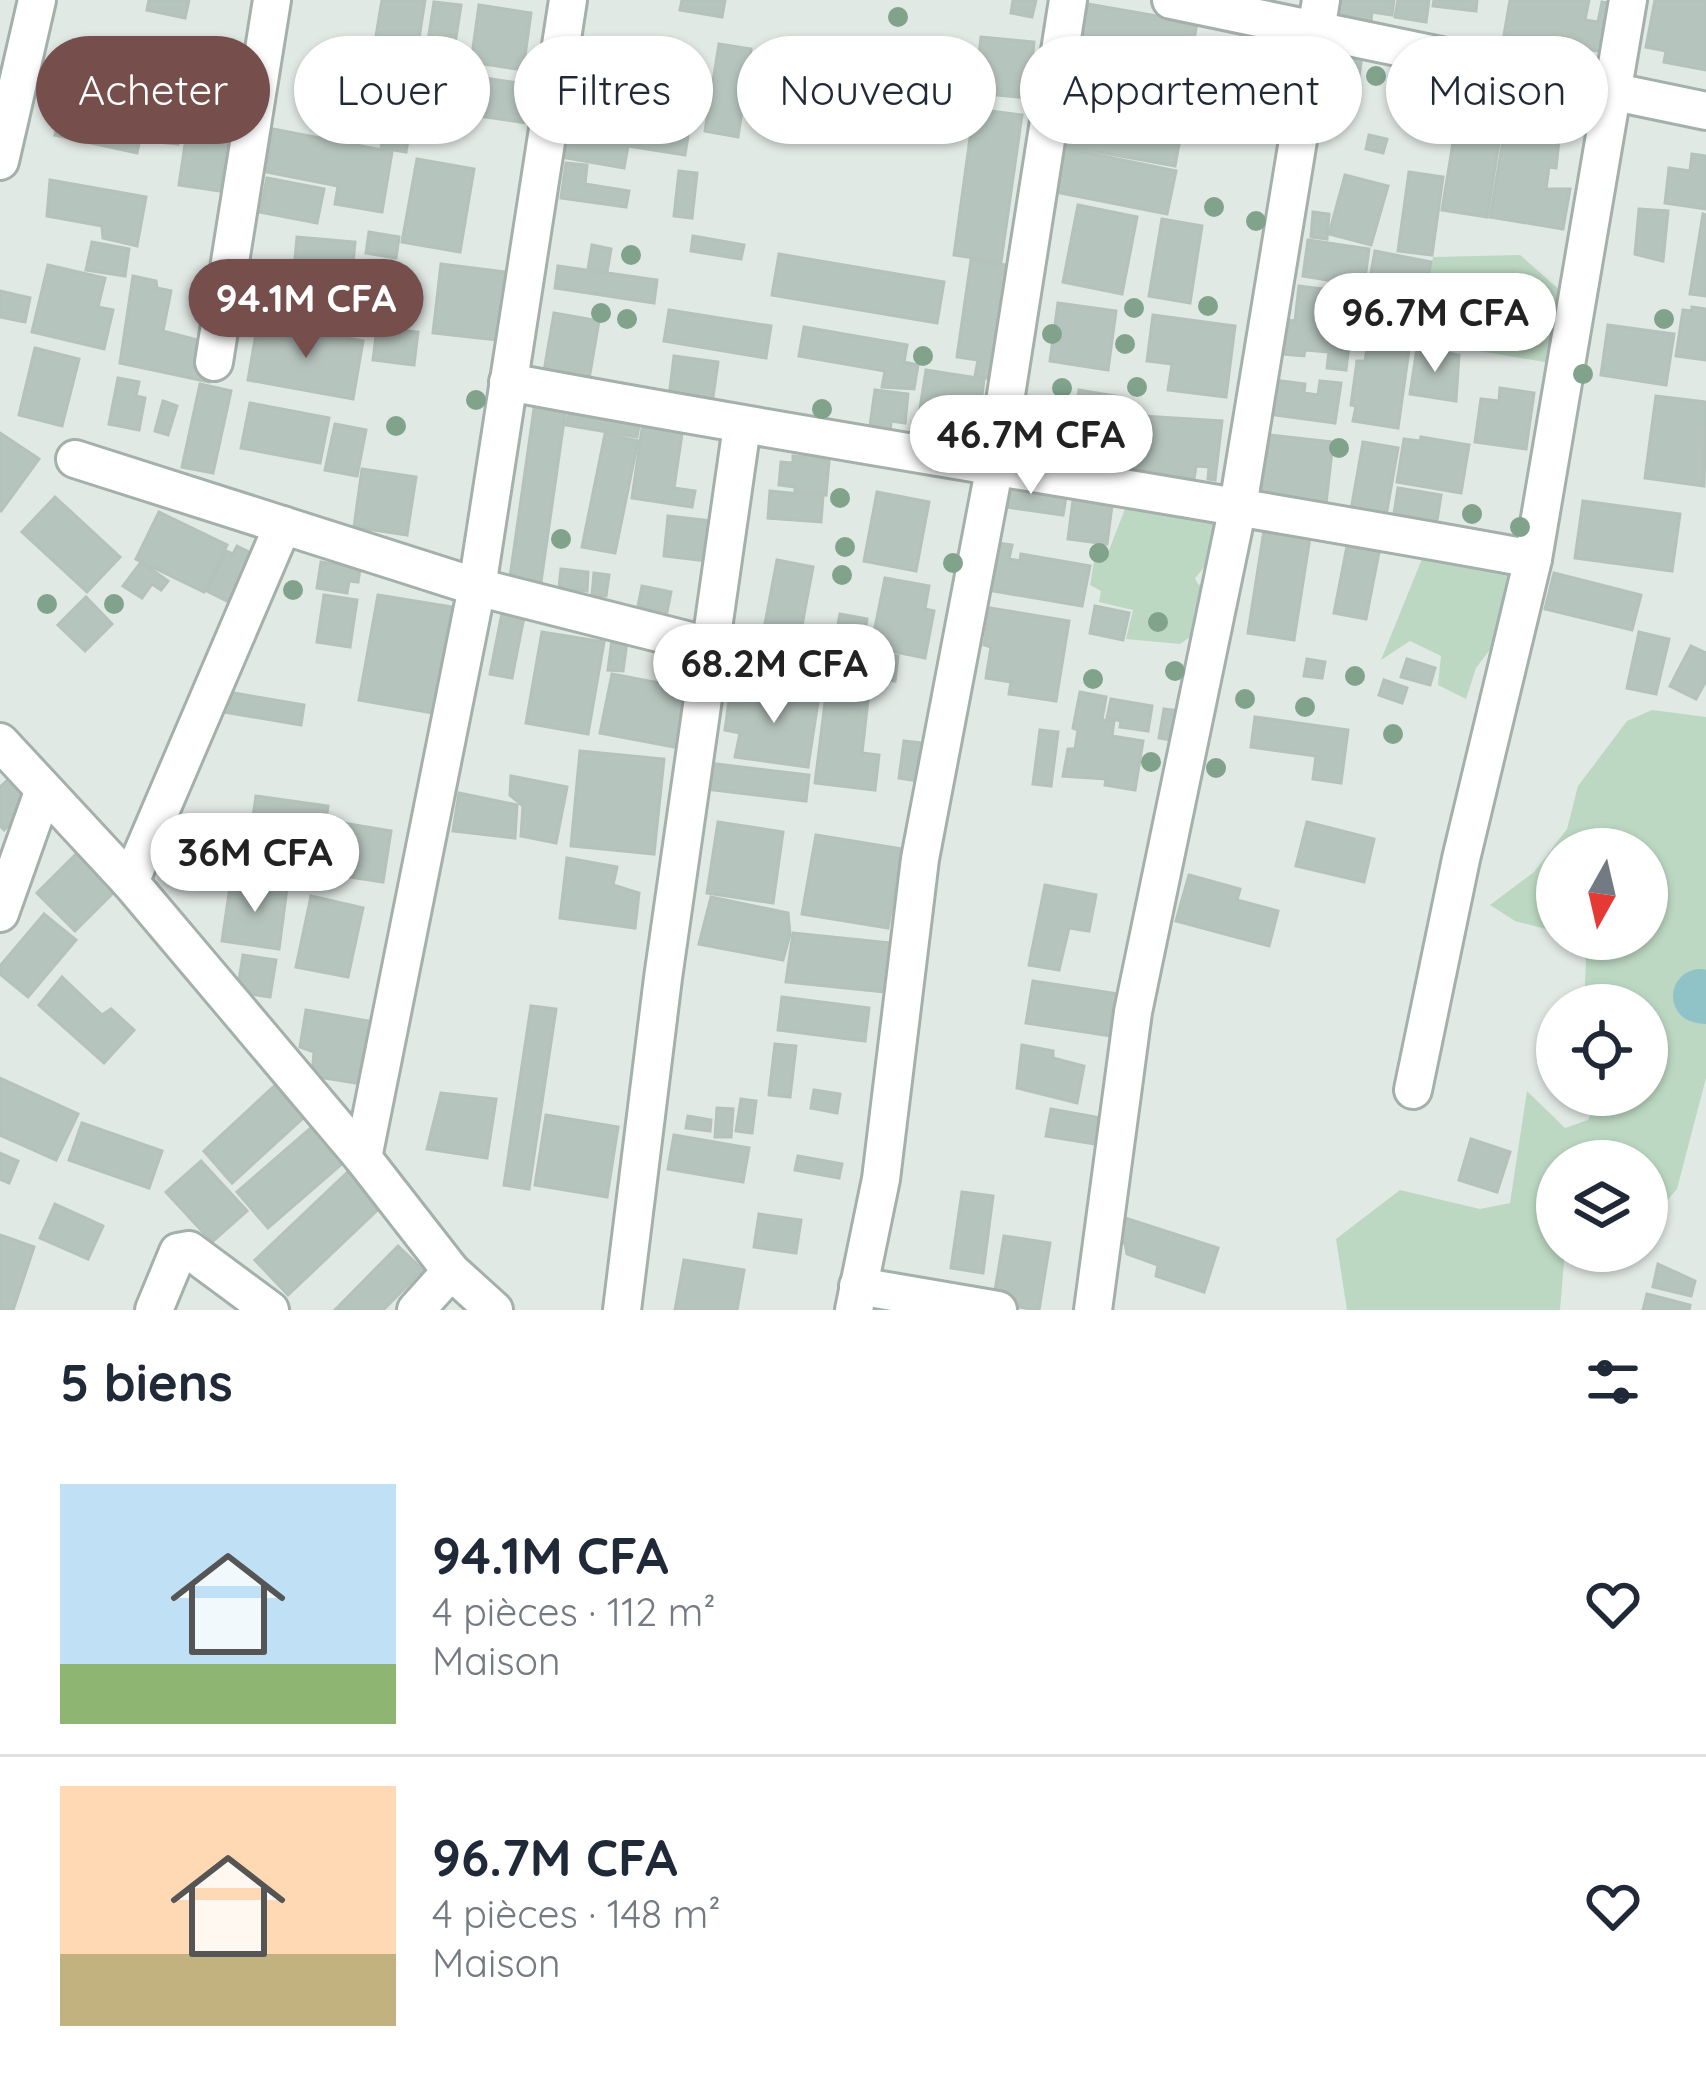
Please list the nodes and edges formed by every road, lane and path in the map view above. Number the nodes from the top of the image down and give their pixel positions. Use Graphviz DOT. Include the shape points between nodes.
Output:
graph roads {
  1 [pos="37,0"];
  2 [pos="272,0"];
  3 [pos="568,0"];
  4 [pos="1068,0"];
  5 [pos="1171,0"];
  6 [pos="1628,0"];
  7 [pos="1318,14"];
  8 [pos="1612,93"];
  9 [pos="1706,111"];
  10 [pos="0,161"];
  11 [pos="214,362"];
  12 [pos="508,382"];
  13 [pos="742,426"];
  14 [pos="75,459"];
  15 [pos="995,465"];
  16 [pos="1238,506"];
  17 [pos="283,525"];
  18 [pos="1533,559"];
  19 [pos="477,586"];
  20 [pos="710,646"];
  21 [pos="0,742"];
  22 [pos="43,792"];
  23 [pos="130,883"];
  24 [pos="0,913"];
  25 [pos="1413,1090"];
  26 [pos="363,1158"];
  27 [pos="451,1271"];
  28 [pos="856,1298"];
  29 [pos="154,1310"];
  30 [pos="270,1310"];
  31 [pos="416,1310"];
  32 [pos="494,1310"];
  33 [pos="622,1310"];
  34 [pos="998,1310"];
  35 [pos="1093,1310"];
  1 -- 10 [label="street"];
  2 -- 11 [label="street"];
  3 -- 12 [label="street"];
  4 -- 15 [label="street"];
  5 -- 7 [label="street"];
  6 -- 8 [label="street"];
  7 -- 8 [label="street"];
  7 -- 16 [label="street"];
  8 -- 9 [label="street"];
  8 -- 18 [label="street"];
  12 -- 13 [label="street"];
  12 -- 19 [label="street"];
  13 -- 15 [label="street"];
  13 -- 20 [label="street"];
  14 -- 17 [label="street"];
  15 -- 16 [label="street"];
  15 -- 28 [label="street" via="920,859 881,1179"];
  16 -- 18 [label="street"];
  16 -- 35 [label="street" via="1133,1012"];
  17 -- 19 [label="street"];
  17 -- 23 [label="street"];
  18 -- 25 [label="street"];
  19 -- 20 [label="street"];
  19 -- 26 [label="street"];
  20 -- 33 [label="street"];
  21 -- 22 [label="street"];
  22 -- 23 [label="street"];
  22 -- 24 [label="street"];
  23 -- 26 [label="street"];
  26 -- 27 [label="street"];
  27 -- 31 [label="street"];
  27 -- 32 [label="street"];
  28 -- 34 [label="street"];
  29 -- 30 [label="street" via="171,1263 189,1250"];
}
